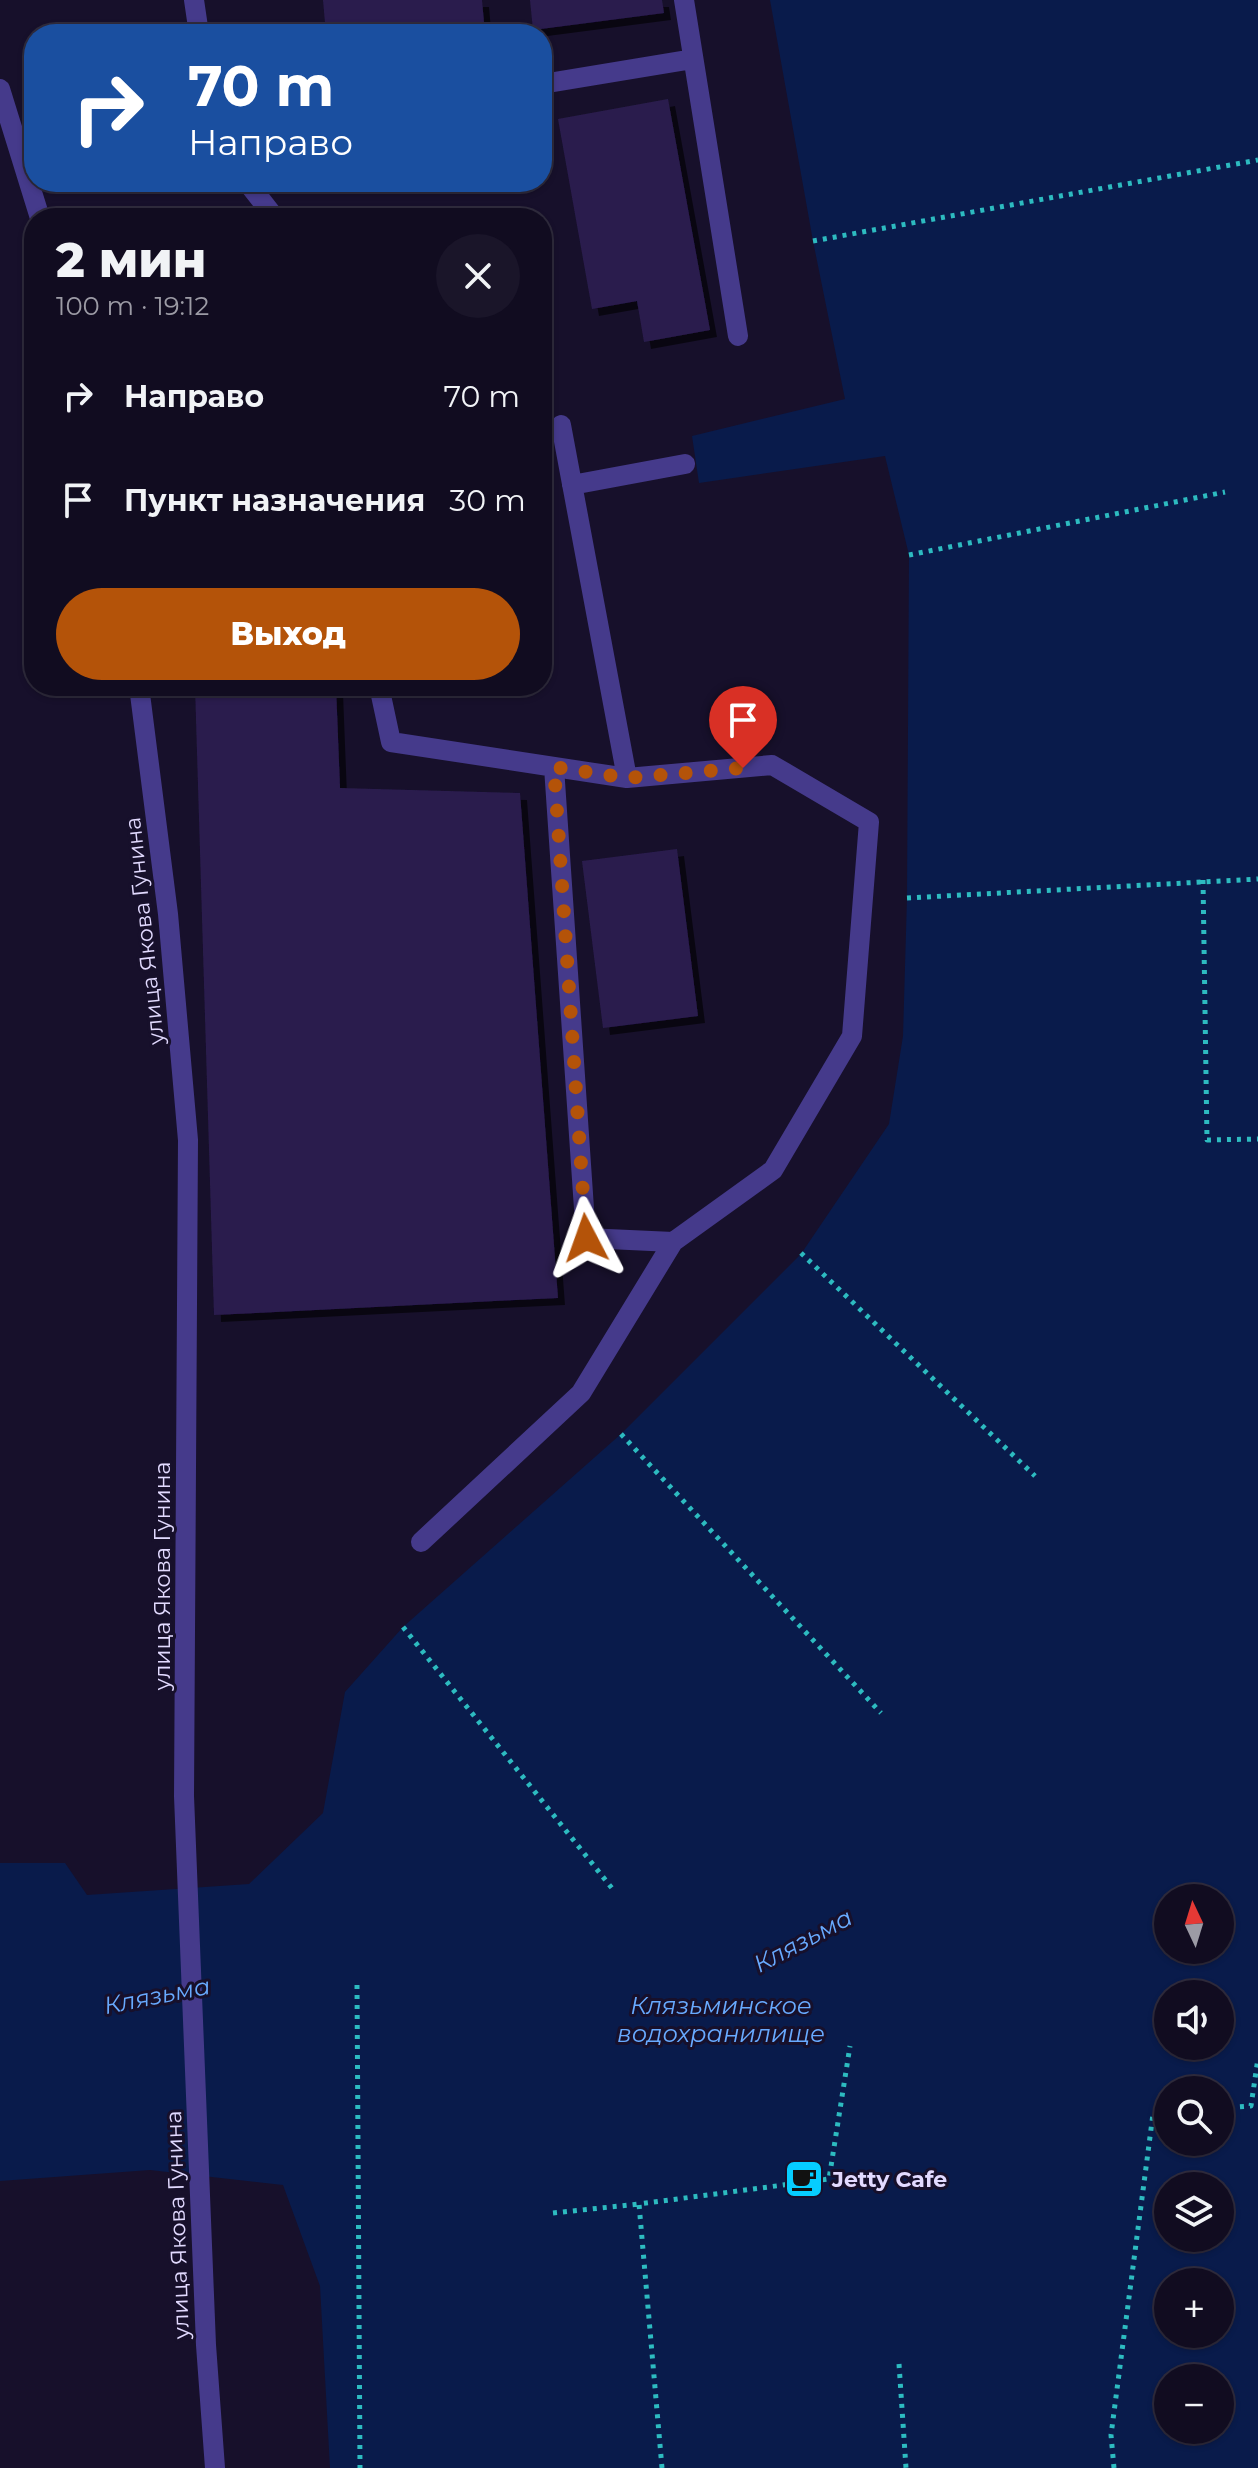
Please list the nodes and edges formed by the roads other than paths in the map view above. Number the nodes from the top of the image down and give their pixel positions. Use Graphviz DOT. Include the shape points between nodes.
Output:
graph roads {
  1 [pos="194,0"];
  2 [pos="684,0"];
  3 [pos="198,24"];
  4 [pos="693,59"];
  5 [pos="552,82"];
  6 [pos="0,89"];
  7 [pos="24,166"];
  8 [pos="255,192"];
  9 [pos="267,208"];
  10 [pos="738,336"];
  11 [pos="561,425"];
  12 [pos="685,464"];
  13 [pos="572,485"];
  14 [pos="140,696"];
  15 [pos="381,696"];
  16 [pos="554,767"];
  17 [pos="627,778"];
  18 [pos="673,1242"];
  19 [pos="421,1542"];
  20 [pos="215,2468"];
  1 -- 3 [label="street"];
  2 -- 4 [label="street"];
  4 -- 5 [label="street"];
  4 -- 10 [label="street"];
  6 -- 7 [label="street"];
  8 -- 9 [label="street"];
  11 -- 13 [label="street"];
  12 -- 13 [label="street"];
  13 -- 17 [label="street"];
  14 -- 20 [label="street, улица Якова Гунина" via="168,914 188,1140 184,1796"];
  15 -- 16 [label="street" via="391,742"];
  16 -- 17 [label="street"];
  16 -- 18 [label="street" via="586,1238"];
  17 -- 18 [label="street" via="772,765 869,822 852,1036 773,1170"];
  18 -- 19 [label="street" via="581,1393"];
}
